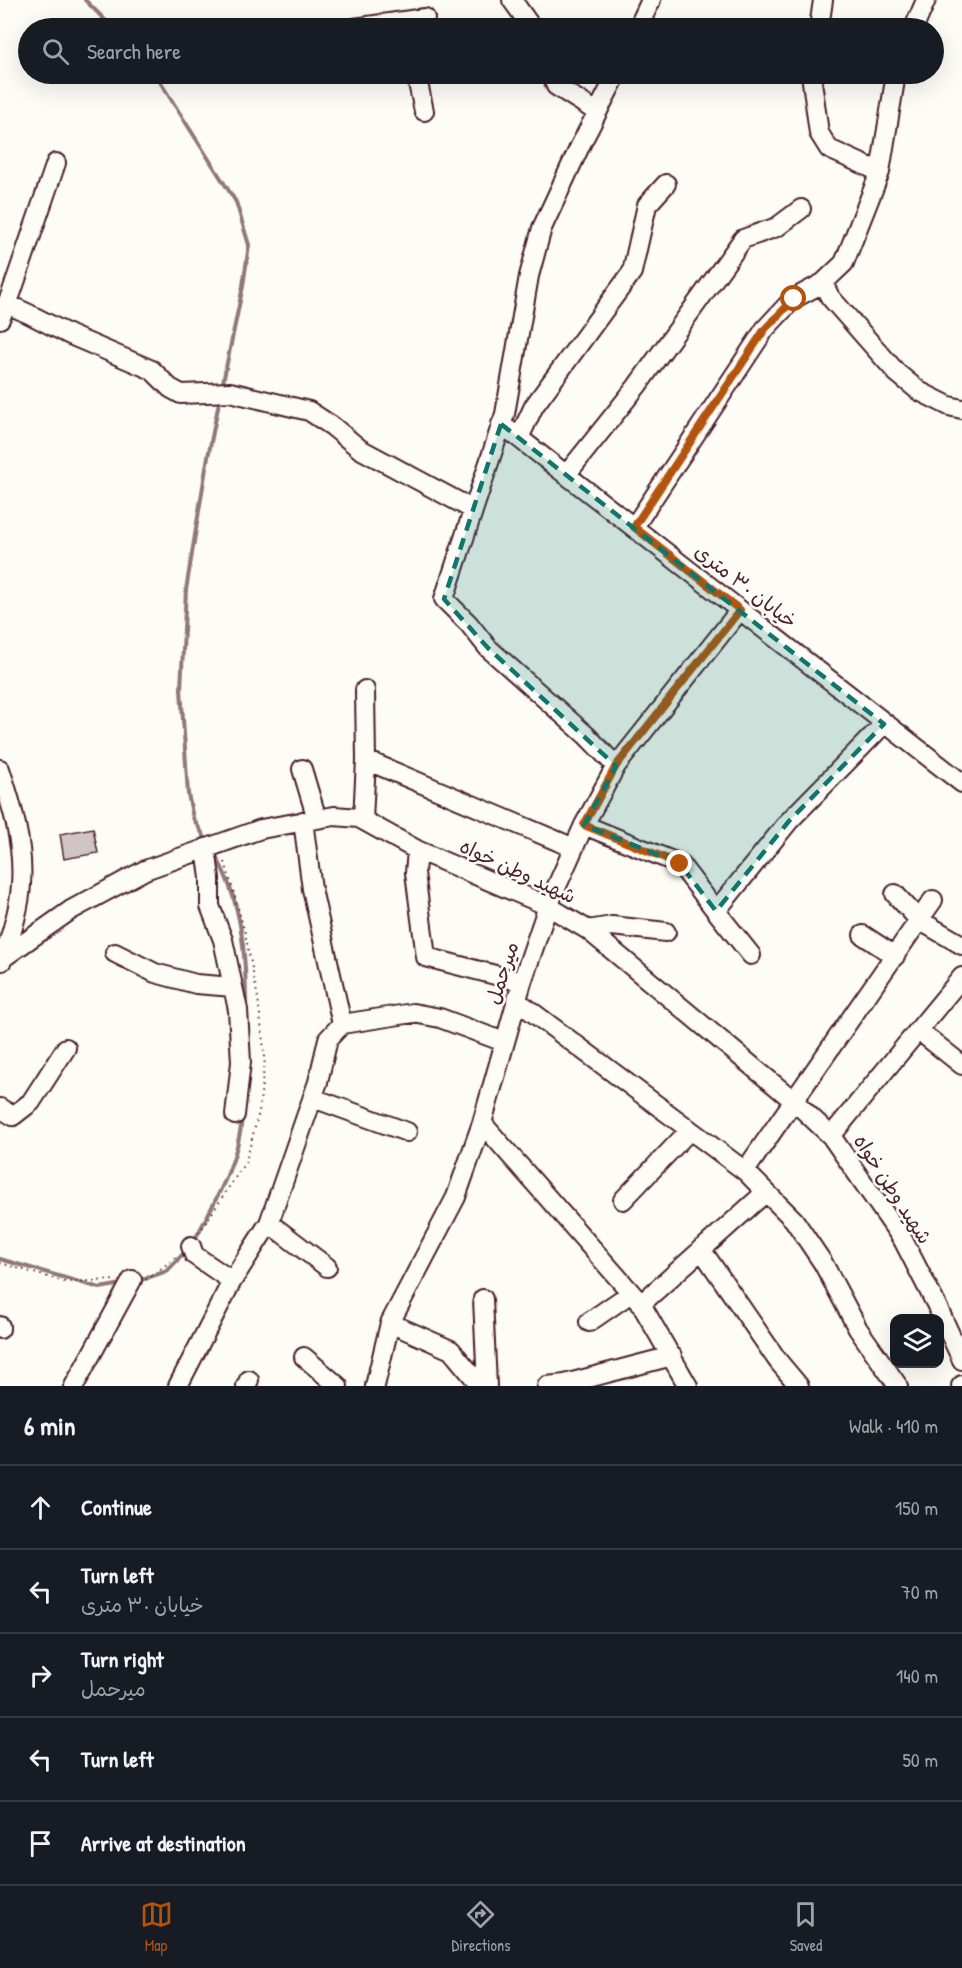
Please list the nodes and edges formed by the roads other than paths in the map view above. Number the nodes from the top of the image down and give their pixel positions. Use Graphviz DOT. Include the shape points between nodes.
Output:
graph roads {
  1 [pos="512,0"];
  2 [pos="651,0"];
  3 [pos="822,0"];
  4 [pos="926,0"];
  5 [pos="525,18"];
  6 [pos="643,18"];
  7 [pos="820,18"];
  8 [pos="918,18"];
  9 [pos="418,84"];
  10 [pos="555,84"];
  11 [pos="612,84"];
  12 [pos="812,84"];
  13 [pos="894,84"];
  14 [pos="424,111"];
  15 [pos="597,112"];
  16 [pos="56,163"];
  17 [pos="880,172"];
  18 [pos="666,183"];
  19 [pos="801,209"];
  20 [pos="823,283"];
  21 [pos="3,312"];
  22 [pos="962,410"];
  23 [pos="501,424"];
  24 [pos="519,438"];
  25 [pos="566,475"];
  26 [pos="472,509"];
  27 [pos="634,527"];
  28 [pos="740,610"];
  29 [pos="366,690"];
  30 [pos="884,724"];
  31 [pos="366,760"];
  32 [pos="616,766"];
  33 [pos="0,769"];
  34 [pos="302,769"];
  35 [pos="962,783"];
  36 [pos="310,820"];
  37 [pos="363,820"];
  38 [pos="584,825"];
  39 [pos="213,846"];
  40 [pos="574,848"];
  41 [pos="417,850"];
  42 [pos="895,894"];
  43 [pos="933,900"];
  44 [pos="548,906"];
  45 [pos="716,910"];
  46 [pos="919,920"];
  47 [pos="588,930"];
  48 [pos="666,932"];
  49 [pos="863,935"];
  50 [pos="962,945"];
  51 [pos="115,953"];
  52 [pos="752,955"];
  53 [pos="894,956"];
  54 [pos="1,961"];
  55 [pos="962,977"];
  56 [pos="522,982"];
  57 [pos="233,987"];
  58 [pos="516,1000"];
  59 [pos="342,1024"];
  60 [pos="918,1030"];
  61 [pos="504,1042"];
  62 [pos="66,1048"];
  63 [pos="962,1065"];
  64 [pos="313,1098"];
  65 [pos="794,1101"];
  66 [pos="0,1107"];
  67 [pos="235,1115"];
  68 [pos="482,1123"];
  69 [pos="689,1131"];
  70 [pos="407,1132"];
  71 [pos="831,1136"];
  72 [pos="745,1171"];
  73 [pos="766,1192"];
  74 [pos="622,1200"];
  75 [pos="269,1223"];
  76 [pos="191,1246"];
  77 [pos="702,1250"];
  78 [pos="327,1267"];
  79 [pos="132,1280"];
  80 [pos="232,1281"];
  81 [pos="636,1298"];
  82 [pos="483,1299"];
  83 [pos="589,1322"];
  84 [pos="390,1323"];
  85 [pos="672,1356"];
  86 [pos="304,1357"];
  87 [pos="962,1360"];
  88 [pos="74,1386"];
  89 [pos="178,1386"];
  90 [pos="338,1386"];
  91 [pos="375,1386"];
  92 [pos="481,1386"];
  93 [pos="487,1386"];
  94 [pos="547,1386"];
  95 [pos="688,1386"];
  96 [pos="799,1386"];
  97 [pos="898,1386"];
  1 -- 5 [label="street"];
  2 -- 6 [label="street"];
  3 -- 7 [label="street"];
  4 -- 8 [label="street"];
  9 -- 14 [label="street"];
  10 -- 15 [label="street"];
  11 -- 15 [label="street"];
  12 -- 17 [label="street" via="819,133 829,148"];
  13 -- 17 [label="street"];
  15 -- 23 [label="street" via="542,228"];
  16 -- 21 [label="street"];
  17 -- 20 [label="street" via="844,263"];
  18 -- 24 [label="street" via="647,205 632,272 534,405"];
  19 -- 25 [label="street" via="777,227 744,239 637,386"];
  20 -- 22 [label="street" via="830,297 897,373 920,391"];
  20 -- 27 [label="street" via="794,299 765,329"];
  21 -- 26 [label="street" via="29,314 152,370 181,394 230,392 309,411 360,448"];
  23 -- 24 [label="street, خیابان ۳۰ متری"];
  23 -- 26 [label="street"];
  24 -- 25 [label="street, خیابان ۳۰ متری"];
  25 -- 27 [label="street, خیابان ۳۰ متری"];
  26 -- 32 [label="street" via="444,599 488,648"];
  27 -- 28 [label="street, خیابان ۳۰ متری"];
  28 -- 30 [label="street, خیابان ۳۰ متری"];
  28 -- 32 [label="street, میرحمل"];
  29 -- 31 [label="street"];
  30 -- 35 [label="street, خیابان ۳۰ متری"];
  30 -- 45 [label="street" via="789,821"];
  31 -- 37 [label="street"];
  31 -- 40 [label="street"];
  32 -- 38 [label="street, میرحمل"];
  33 -- 54 [label="street" via="17,829 22,870"];
  34 -- 36 [label="street"];
  36 -- 37 [label="street, شهید وطن خواه" via="334,816"];
  36 -- 39 [label="street, شهید وطن خواه" via="261,829"];
  36 -- 59 [label="street" via="312,889"];
  37 -- 41 [label="street, شهید وطن خواه"];
  38 -- 40 [label="street, میرحمل"];
  38 -- 45 [label="street" via="680,864"];
  39 -- 54 [label="street, شهید وطن خواه" via="145,870 71,910"];
  39 -- 57 [label="street" via="210,906 223,940"];
  40 -- 44 [label="street, میرحمل"];
  41 -- 44 [label="street, شهید وطن خواه"];
  41 -- 56 [label="street" via="415,873 426,957"];
  42 -- 46 [label="street"];
  43 -- 46 [label="street"];
  44 -- 47 [label="street, شهید وطن خواه"];
  44 -- 56 [label="street, میرحمل"];
  45 -- 52 [label="street"];
  46 -- 50 [label="street"];
  46 -- 53 [label="street"];
  47 -- 48 [label="street" via="612,926"];
  47 -- 65 [label="street, شهید وطن خواه"];
  49 -- 53 [label="street"];
  51 -- 57 [label="street" via="155,973 196,984"];
  53 -- 65 [label="street"];
  55 -- 60 [label="street"];
  56 -- 58 [label="street, میرحمل"];
  57 -- 67 [label="street" via="241,1062"];
  58 -- 61 [label="street, میرحمل"];
  58 -- 69 [label="street"];
  59 -- 61 [label="street" via="413,1013 440,1018"];
  59 -- 64 [label="street" via="327,1039"];
  60 -- 63 [label="street"];
  60 -- 71 [label="street"];
  61 -- 68 [label="street, میرحمل"];
  62 -- 66 [label="street" via="31,1102 13,1116"];
  64 -- 70 [label="street"];
  64 -- 75 [label="street"];
  65 -- 71 [label="street, شهید وطن خواه"];
  65 -- 72 [label="street"];
  68 -- 81 [label="street"];
  68 -- 84 [label="street, میرحمل" via="456,1197"];
  69 -- 72 [label="street"];
  69 -- 74 [label="street"];
  71 -- 87 [label="street, شهید وطن خواه" via="903,1240"];
  72 -- 73 [label="street"];
  73 -- 77 [label="street"];
  73 -- 97 [label="street" via="794,1220 823,1263 858,1329"];
  75 -- 78 [label="street"];
  75 -- 80 [label="street"];
  76 -- 80 [label="street" via="194,1255"];
  77 -- 81 [label="street"];
  77 -- 96 [label="street"];
  79 -- 88 [label="street"];
  80 -- 89 [label="street"];
  81 -- 83 [label="street"];
  81 -- 85 [label="street"];
  82 -- 93 [label="street"];
  84 -- 91 [label="street, میرحمل"];
  84 -- 92 [label="street" via="451,1350"];
  85 -- 94 [label="street"];
  85 -- 95 [label="street"];
  86 -- 90 [label="street"];
}
